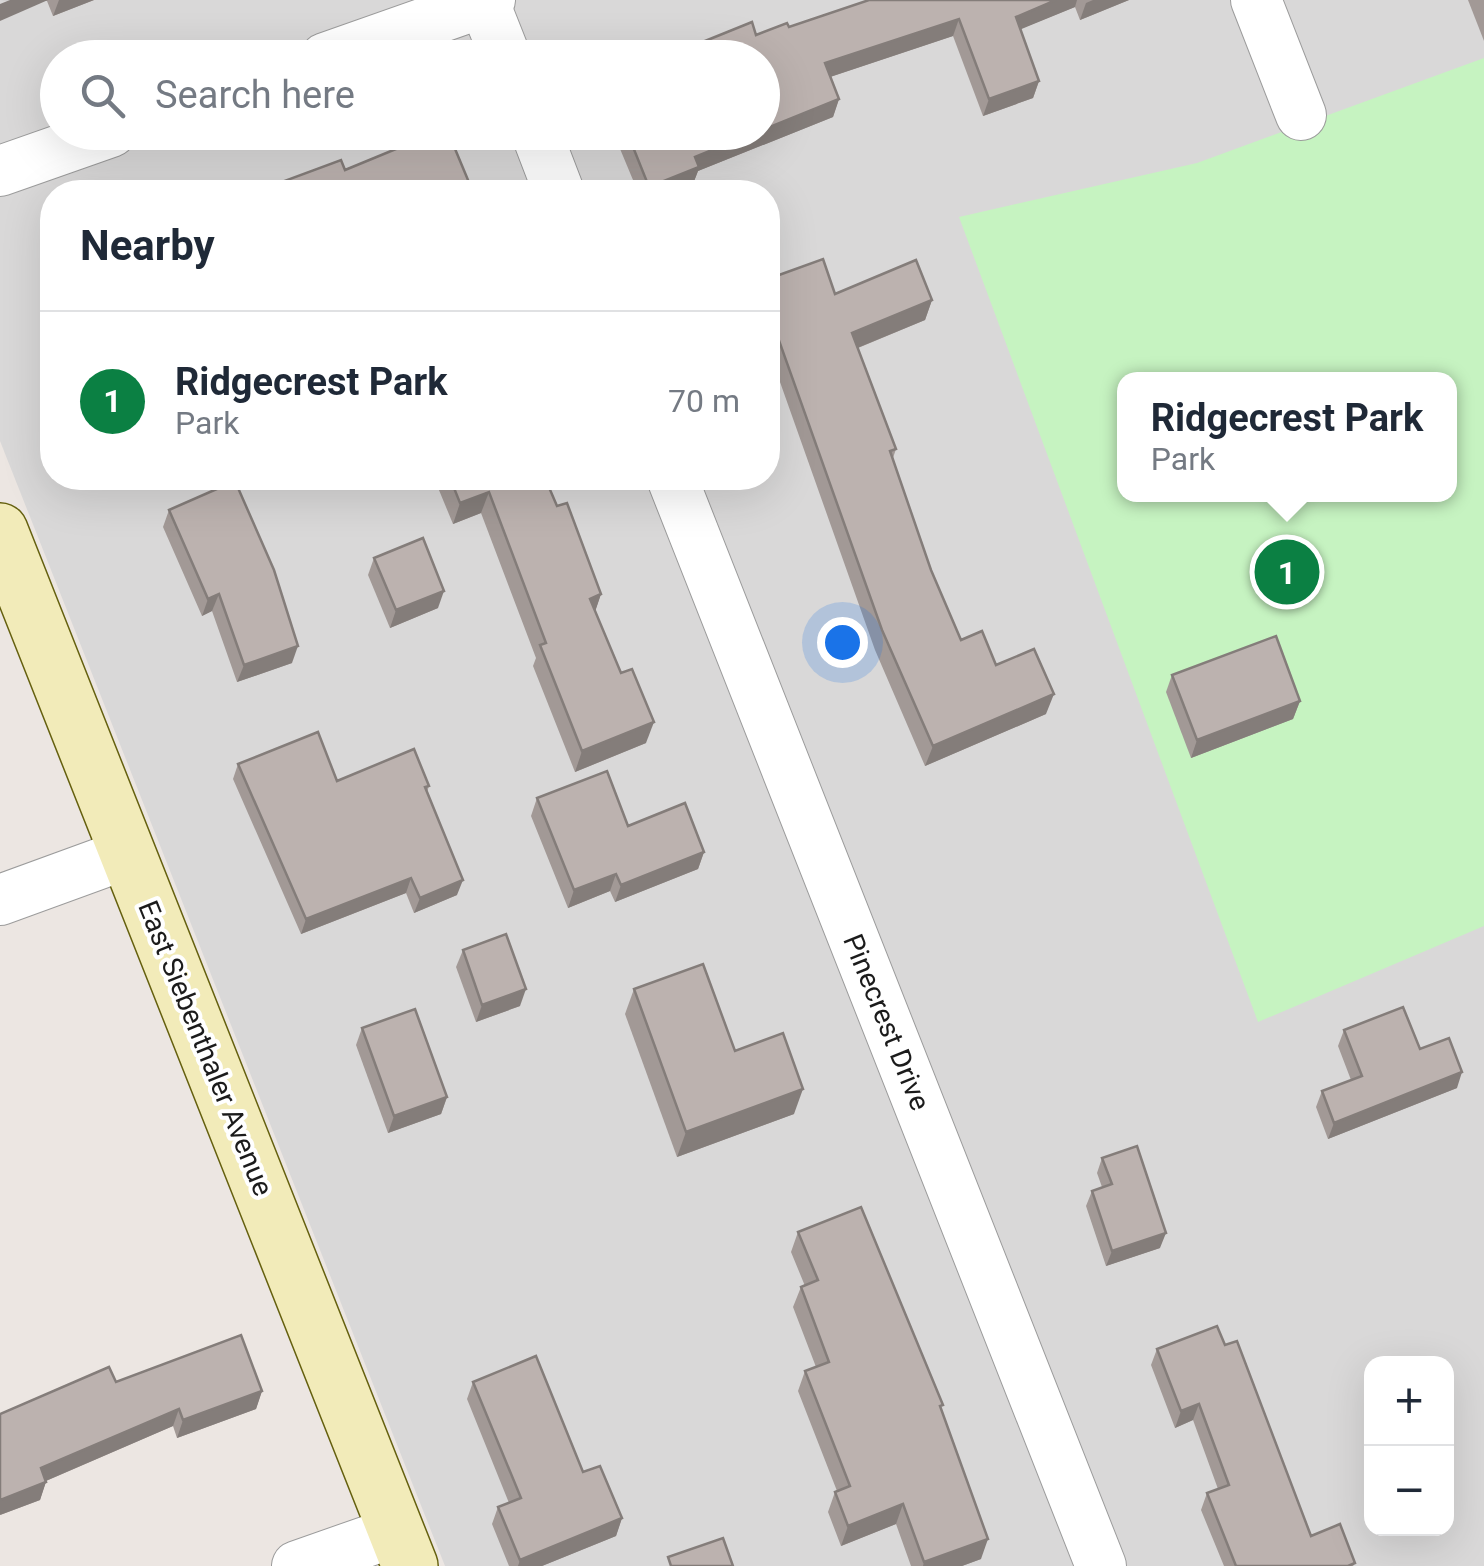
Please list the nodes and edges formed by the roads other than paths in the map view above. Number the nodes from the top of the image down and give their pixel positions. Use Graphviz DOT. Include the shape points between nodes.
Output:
graph roads {
  1 [pos="1256,0"];
  2 [pos="486,1"];
  3 [pos="376,40"];
  4 [pos="500,40"];
  5 [pos="1301,114"];
  6 [pos="60,150"];
  7 [pos="543,150"];
  8 [pos="0,171"];
  9 [pos="554,180"];
  10 [pos="677,490"];
  11 [pos="0,531"];
  12 [pos="128,853"];
  13 [pos="0,900"];
  14 [pos="403,1548"];
  15 [pos="297,1566"];
  16 [pos="1102,1566"];
  1 -- 5 [label="street"];
  2 -- 3 [label="street"];
  2 -- 4 [label="street"];
  6 -- 8 [label="street"];
  7 -- 9 [label="street"];
  10 -- 16 [label="street, Pinecrest Drive"];
  11 -- 12 [label="main road, East Siebenthaler Avenue"];
  12 -- 13 [label="street"];
  12 -- 14 [label="main road, East Siebenthaler Avenue"];
  14 -- 15 [label="street"];
}
